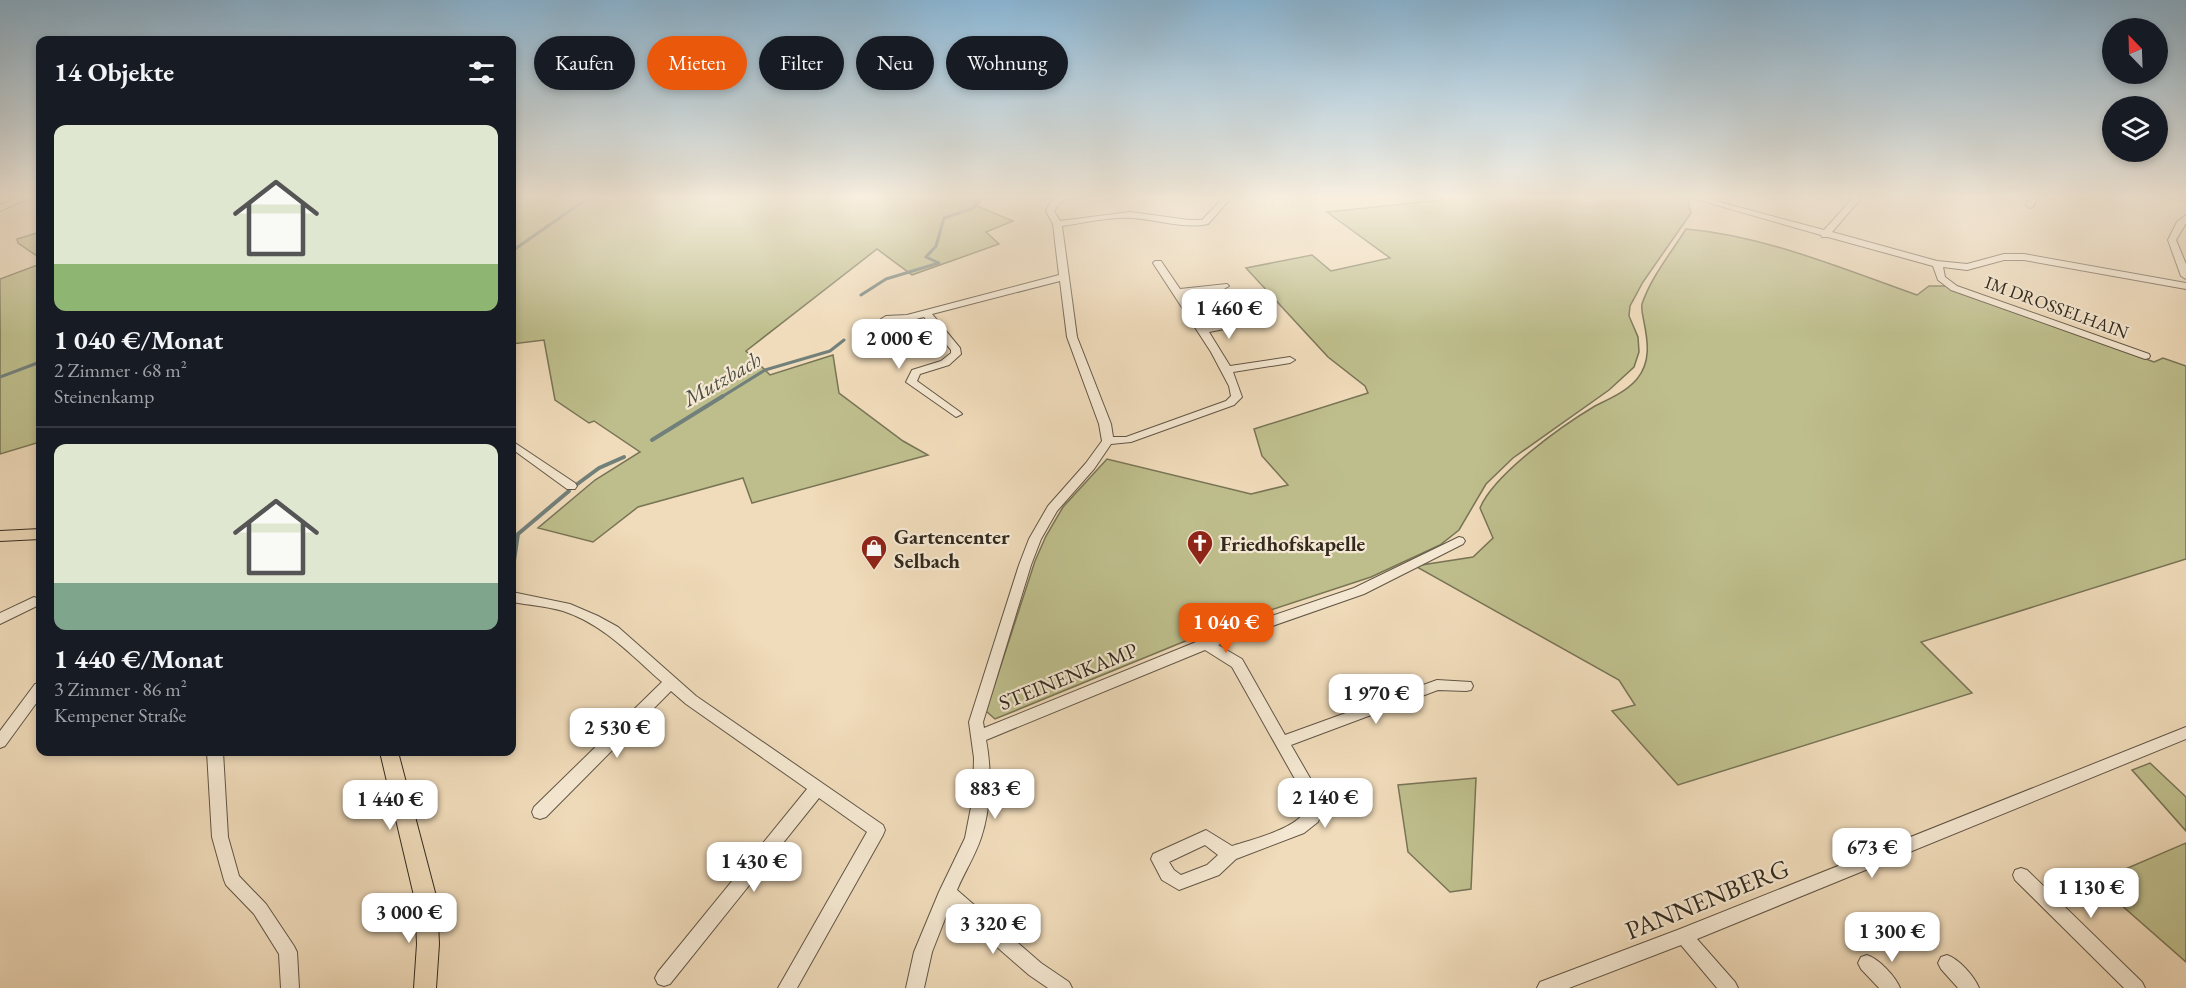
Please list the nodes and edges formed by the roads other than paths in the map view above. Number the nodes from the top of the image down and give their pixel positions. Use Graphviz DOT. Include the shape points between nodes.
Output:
graph roads {
  1 [pos="1059,242"];
  2 [pos="1852,242"];
  3 [pos="2173,242"];
  4 [pos="1158,263"];
  5 [pos="1937,264"];
  6 [pos="2186,276"];
  7 [pos="1063,277"];
  8 [pos="1224,286"];
  9 [pos="2186,286"];
  10 [pos="1178,292"];
  11 [pos="926,313"];
  12 [pos="886,320"];
  13 [pos="1252,321"];
  14 [pos="1201,331"];
  15 [pos="2145,356"];
  16 [pos="1290,360"];
  17 [pos="1227,370"];
  18 [pos="956,414"];
  19 [pos="1108,441"];
  20 [pos="516,447"];
  21 [pos="571,486"];
  22 [pos="36,534"];
  23 [pos="0,536"];
  24 [pos="1459,541"];
  25 [pos="516,598"];
  26 [pos="34,602"];
  27 [pos="0,619"];
  28 [pos="1206,644"];
  29 [pos="670,683"];
  30 [pos="1466,686"];
  31 [pos="34,707"];
  32 [pos="2186,733"];
  33 [pos="980,736"];
  34 [pos="0,742"];
  35 [pos="1282,742"];
  36 [pos="215,756"];
  37 [pos="390,756"];
  38 [pos="818,787"];
  39 [pos="540,812"];
  40 [pos="1230,854"];
  41 [pos="2021,875"];
  42 [pos="947,892"];
  43 [pos="1684,936"];
  44 [pos="1867,963"];
  45 [pos="1947,963"];
  46 [pos="664,978"];
  47 [pos="290,988"];
  48 [pos="425,988"];
  49 [pos="787,988"];
  50 [pos="915,988"];
  51 [pos="1063,988"];
  52 [pos="1546,988"];
  53 [pos="1729,988"];
  54 [pos="1891,988"];
  55 [pos="1970,988"];
  56 [pos="2136,988"];
  1 -- 7 [label="street"];
  2 -- 5 [label="street"];
  3 -- 6 [label="street"];
  4 -- 10 [label="street"];
  5 -- 9 [label="street, IM DROSSELHAIN" via="1967,267 2004,257 2024,257"];
  5 -- 15 [label="street, IM DROSSELHAIN" via="1941,278 1954,288"];
  7 -- 11 [label="street"];
  7 -- 19 [label="street" via="1072,337"];
  8 -- 10 [label="street"];
  10 -- 14 [label="street"];
  11 -- 12 [label="street"];
  11 -- 18 [label="street" via="956,354 945,363 916,372 911,382"];
  13 -- 14 [label="street"];
  14 -- 17 [label="street"];
  16 -- 17 [label="street"];
  17 -- 19 [label="street" via="1237,390 1237,397 1230,403 1127,440"];
  19 -- 33 [label="street" via="1052,509 1035,539 976,722"];
  20 -- 21 [label="street"];
  22 -- 23 [label="main road"];
  24 -- 28 [label="street, STEINENKAMP" via="1359,591"];
  25 -- 29 [label="street" via="565,607 613,631"];
  26 -- 27 [label="street"];
  28 -- 33 [label="street, STEINENKAMP"];
  28 -- 35 [label="street" via="1237,663"];
  29 -- 38 [label="street"];
  29 -- 39 [label="street"];
  30 -- 35 [label="street" via="1437,684"];
  31 -- 34 [label="street"];
  32 -- 43 [label="street, PANNENBERG"];
  33 -- 42 [label="street" via="979,817"];
  35 -- 40 [label="street" via="1317,804 1312,818 1286,833"];
  36 -- 47 [label="street" via="220,837 232,880 260,909 288,952"];
  37 -- 48 [label="main road" via="426,900 429,953"];
  38 -- 46 [label="street"];
  38 -- 49 [label="street" via="877,830"];
  41 -- 56 [label="street"];
  42 -- 50 [label="street" via="923,952"];
  42 -- 51 [label="street" via="1035,969"];
  43 -- 52 [label="street, PANNENBERG"];
  43 -- 53 [label="street"];
  44 -- 54 [label="street"];
  45 -- 55 [label="street"];
}
